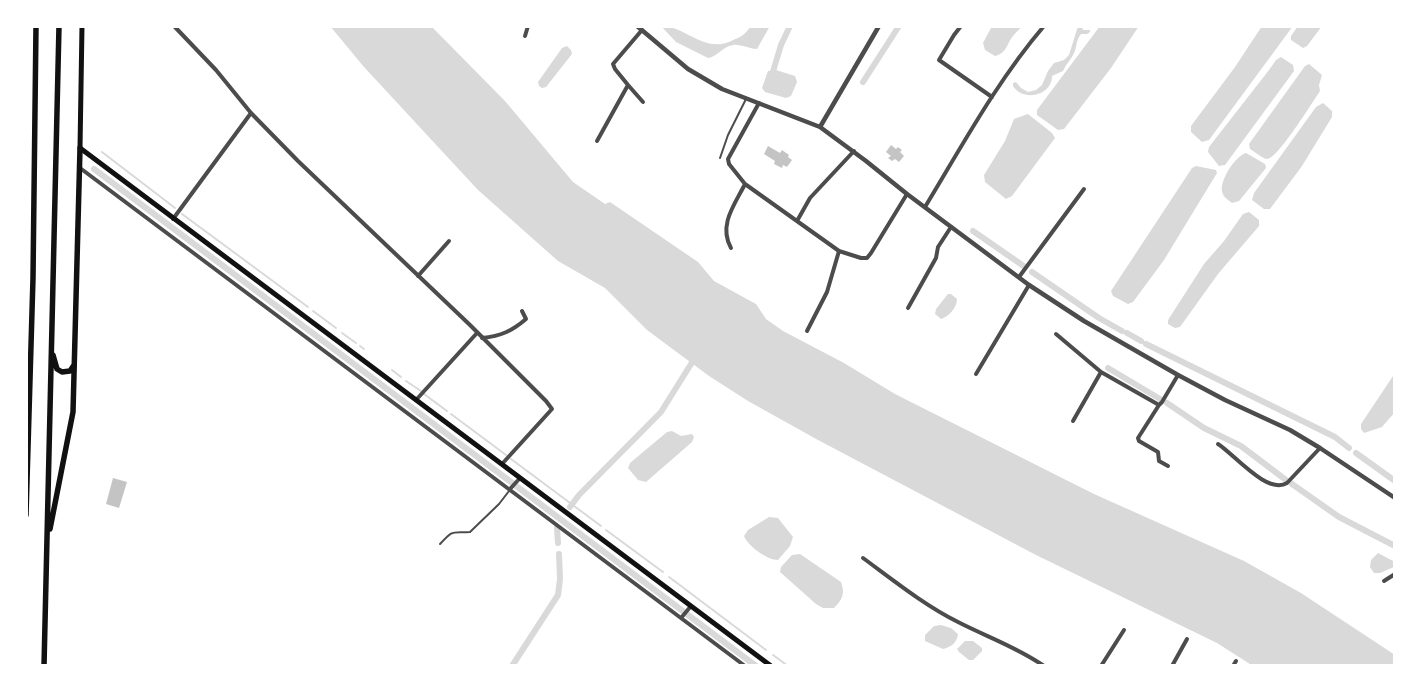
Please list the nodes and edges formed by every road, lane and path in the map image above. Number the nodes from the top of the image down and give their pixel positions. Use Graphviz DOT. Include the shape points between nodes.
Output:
graph roads {
  1 [pos="36,26"];
  2 [pos="58,26"];
  3 [pos="82,26"];
  4 [pos="174,26"];
  5 [pos="528,26"];
  6 [pos="880,26"];
  7 [pos="961,26"];
  8 [pos="1044,26"];
  9 [pos="640,28"];
  10 [pos="525,36"];
  11 [pos="628,85"];
  12 [pos="992,97"];
  13 [pos="746,98"];
  14 [pos="643,102"];
  15 [pos="759,103"];
  16 [pos="251,113"];
  17 [pos="820,127"];
  18 [pos="597,140"];
  19 [pos="80,148"];
  20 [pos="854,152"];
  21 [pos="720,158"];
  22 [pos="80,168"];
  23 [pos="745,184"];
  24 [pos="1084,189"];
  25 [pos="907,194"];
  26 [pos="925,207"];
  27 [pos="173,219"];
  28 [pos="797,221"];
  29 [pos="950,227"];
  30 [pos="449,241"];
  31 [pos="731,248"];
  32 [pos="838,251"];
  33 [pos="418,276"];
  34 [pos="1019,277"];
  35 [pos="33,278"];
  36 [pos="1029,285"];
  37 [pos="26,289"];
  38 [pos="908,308"];
  39 [pos="522,310"];
  40 [pos="807,331"];
  41 [pos="477,333"];
  42 [pos="1056,334"];
  43 [pos="482,338"];
  44 [pos="52,348"];
  45 [pos="74,364"];
  46 [pos="1101,372"];
  47 [pos="976,374"];
  48 [pos="1178,376"];
  49 [pos="416,400"];
  50 [pos="1159,405"];
  51 [pos="1073,421"];
  52 [pos="1218,444"];
  53 [pos="1320,448"];
  54 [pos="502,464"];
  55 [pos="1168,466"];
  56 [pos="519,479"];
  57 [pos="27,484"];
  58 [pos="511,488"];
  59 [pos="1395,498"];
  60 [pos="26,515"];
  61 [pos="440,544"];
  62 [pos="47,545"];
  63 [pos="863,558"];
  64 [pos="1395,574"];
  65 [pos="1384,581"];
  66 [pos="689,608"];
  67 [pos="682,617"];
  68 [pos="1124,630"];
  69 [pos="1188,639"];
  70 [pos="1236,661"];
  71 [pos="44,666"];
  72 [pos="745,666"];
  73 [pos="771,666"];
  74 [pos="1044,666"];
  75 [pos="1101,666"];
  76 [pos="1172,666"];
  77 [pos="1233,666"];
  1 -- 35 [label="main road"];
  2 -- 44 [label="main road"];
  3 -- 19 [label="main road"];
  4 -- 16 [label="street"];
  5 -- 10 [label="street"];
  6 -- 17 [label="street"];
  7 -- 12 [label="street" via="939,60"];
  8 -- 12 [label="street"];
  9 -- 11 [label="street" via="613,64"];
  9 -- 13 [label="street" via="688,69 722,89"];
  11 -- 14 [label="street"];
  11 -- 18 [label="street"];
  12 -- 26 [label="street"];
  13 -- 15 [label="street"];
  13 -- 21 [label="lane"];
  15 -- 17 [label="street"];
  15 -- 23 [label="street" via="728,159"];
  16 -- 27 [label="street"];
  16 -- 33 [label="street"];
  17 -- 20 [label="street"];
  19 -- 22 [label="main road"];
  19 -- 27 [label="main road"];
  20 -- 25 [label="street"];
  20 -- 28 [label="street" via="810,198"];
  22 -- 45 [label="main road"];
  22 -- 58 [label="street"];
  23 -- 28 [label="street"];
  23 -- 31 [label="street" via="726,224"];
  24 -- 34 [label="street"];
  25 -- 26 [label="street"];
  25 -- 32 [label="street" via="867,258"];
  26 -- 29 [label="street"];
  27 -- 49 [label="main road"];
  28 -- 32 [label="street"];
  29 -- 34 [label="street"];
  29 -- 38 [label="street"];
  30 -- 33 [label="street"];
  32 -- 40 [label="street" via="826,292"];
  33 -- 41 [label="street"];
  34 -- 36 [label="street"];
  35 -- 37 [label="main road"];
  35 -- 57 [label="main road"];
  36 -- 47 [label="street"];
  36 -- 48 [label="street"];
  39 -- 43 [label="street" via="526,319 512,330"];
  41 -- 43 [label="street"];
  41 -- 49 [label="street"];
  42 -- 46 [label="street"];
  43 -- 54 [label="street" via="552,409"];
  44 -- 45 [label="main road" via="59,371 67,373"];
  44 -- 62 [label="main road"];
  45 -- 62 [label="main road" via="73,412"];
  46 -- 50 [label="street"];
  46 -- 51 [label="street"];
  48 -- 50 [label="street"];
  48 -- 53 [label="street"];
  49 -- 54 [label="main road"];
  50 -- 55 [label="street" via="1138,438 1158,452 1159,462"];
  52 -- 53 [label="street" via="1258,477 1278,486 1287,483"];
  53 -- 59 [label="street"];
  54 -- 56 [label="main road"];
  56 -- 58 [label="street"];
  56 -- 66 [label="main road"];
  57 -- 60 [label="main road"];
  58 -- 61 [label="lane" via="470,532 450,533"];
  58 -- 67 [label="street"];
  62 -- 71 [label="main road"];
  63 -- 74 [label="street" via="924,602 958,622 1027,654"];
  64 -- 65 [label="street"];
  66 -- 67 [label="street"];
  66 -- 73 [label="main road"];
  67 -- 72 [label="street"];
  68 -- 75 [label="street"];
  69 -- 76 [label="street"];
  70 -- 77 [label="street"];
}
